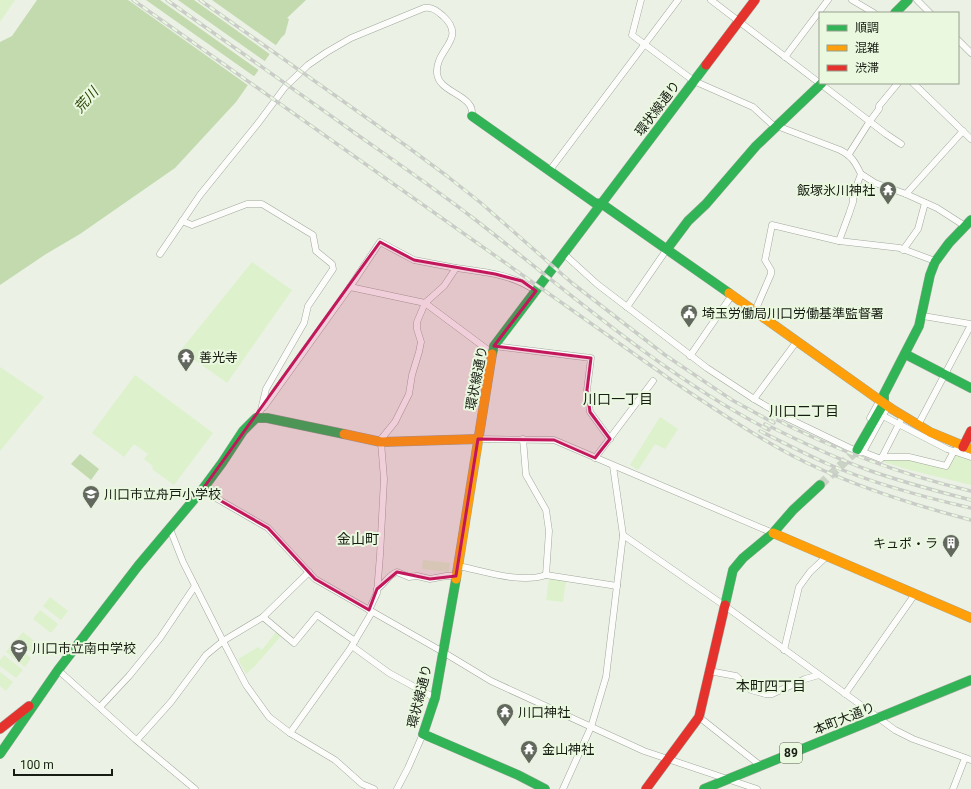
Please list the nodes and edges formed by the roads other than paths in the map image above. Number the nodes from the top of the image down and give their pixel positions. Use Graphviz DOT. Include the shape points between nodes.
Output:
graph roads {
  1 [pos="641,0"];
  2 [pos="678,0"];
  3 [pos="711,0"];
  4 [pos="755,0"];
  5 [pos="828,0"];
  6 [pos="852,0"];
  7 [pos="908,0"];
  8 [pos="917,0"];
  9 [pos="872,12"];
  10 [pos="896,12"];
  11 [pos="929,12"];
  12 [pos="738,22"];
  13 [pos="959,41"];
  14 [pos="644,44"];
  15 [pos="971,53"];
  16 [pos="785,57"];
  17 [pos="694,81"];
  18 [pos="819,82"];
  19 [pos="822,84"];
  20 [pos="897,84"];
  21 [pos="914,84"];
  22 [pos="472,116"];
  23 [pos="870,121"];
  24 [pos="776,126"];
  25 [pos="963,131"];
  26 [pos="971,140"];
  27 [pos="901,144"];
  28 [pos="849,154"];
  29 [pos="550,170"];
  30 [pos="861,174"];
  31 [pos="906,194"];
  32 [pos="925,203"];
  33 [pos="602,204"];
  34 [pos="182,221"];
  35 [pos="968,223"];
  36 [pos="839,241"];
  37 [pos="667,249"];
  38 [pos="903,250"];
  39 [pos="160,254"];
  40 [pos="564,254"];
  41 [pos="935,260"];
  42 [pos="456,268"];
  43 [pos="350,286"];
  44 [pos="536,291"];
  45 [pos="732,295"];
  46 [pos="425,303"];
  47 [pos="627,307"];
  48 [pos="755,311"];
  49 [pos="923,316"];
  50 [pos="971,325"];
  51 [pos="796,341"];
  52 [pos="493,350"];
  53 [pos="905,354"];
  54 [pos="690,356"];
  55 [pos="945,374"];
  56 [pos="653,382"];
  57 [pos="971,388"];
  58 [pos="754,399"];
  59 [pos="884,403"];
  60 [pos="258,414"];
  61 [pos="883,416"];
  62 [pos="900,420"];
  63 [pos="918,425"];
  64 [pos="971,432"];
  65 [pos="478,439"];
  66 [pos="610,439"];
  67 [pos="523,440"];
  68 [pos="381,442"];
  69 [pos="967,448"];
  70 [pos="857,450"];
  71 [pos="954,451"];
  72 [pos="882,457"];
  73 [pos="971,457"];
  74 [pos="595,458"];
  75 [pos="613,466"];
  76 [pos="820,485"];
  77 [pos="202,490"];
  78 [pos="170,529"];
  79 [pos="773,533"];
  80 [pos="623,535"];
  81 [pos="827,556"];
  82 [pos="458,566"];
  83 [pos="309,572"];
  84 [pos="546,575"];
  85 [pos="456,576"];
  86 [pos="195,586"];
  87 [pos="617,586"];
  88 [pos="377,589"];
  89 [pos="916,594"];
  90 [pos="724,606"];
  91 [pos="371,611"];
  92 [pos="263,617"];
  93 [pos="971,618"];
  94 [pos="223,641"];
  95 [pos="353,643"];
  96 [pos="784,650"];
  97 [pos="443,652"];
  98 [pos="58,670"];
  99 [pos="709,670"];
  100 [pos="819,675"];
  101 [pos="971,680"];
  102 [pos="845,694"];
  103 [pos="434,698"];
  104 [pos="37,700"];
  105 [pos="100,708"];
  106 [pos="699,717"];
  107 [pos="878,718"];
  108 [pos="591,727"];
  109 [pos="0,729"];
  110 [pos="290,733"];
  111 [pos="423,734"];
  112 [pos="137,740"];
  113 [pos="0,754"];
  114 [pos="968,759"];
  115 [pos="667,760"];
  116 [pos="761,766"];
  117 [pos="729,779"];
  118 [pos="362,784"];
  119 [pos="195,789"];
  120 [pos="357,789"];
  121 [pos="374,789"];
  122 [pos="397,789"];
  123 [pos="545,789"];
  124 [pos="563,789"];
  125 [pos="646,789"];
  126 [pos="704,789"];
  127 [pos="757,789"];
  128 [pos="953,789"];
  1 -- 14 [label="street" via="632,35"];
  2 -- 14 [label="street"];
  3 -- 12 [label="street"];
  4 -- 12 [label="street, 環状線通り"];
  5 -- 16 [label="street"];
  6 -- 9 [label="street"];
  7 -- 10 [label="street"];
  8 -- 11 [label="street"];
  12 -- 16 [label="street"];
  12 -- 17 [label="street, 環状線通り"];
  13 -- 15 [label="street"];
  14 -- 17 [label="street"];
  14 -- 29 [label="street"];
  16 -- 18 [label="street"];
  17 -- 24 [label="street" via="754,107"];
  17 -- 33 [label="street, 環状線通り"];
  19 -- 23 [label="street"];
  19 -- 24 [label="street"];
  20 -- 23 [label="street"];
  21 -- 25 [label="street"];
  22 -- 29 [label="street"];
  22 -- 34 [label="street" via="469,103 443,85 437,76 439,61 452,37 452,26 437,11 424,8 351,38 308,65 285,87 200,194"];
  23 -- 27 [label="street"];
  23 -- 28 [label="street"];
  24 -- 28 [label="street"];
  24 -- 37 [label="street" via="688,221"];
  25 -- 26 [label="street"];
  25 -- 31 [label="street"];
  28 -- 30 [label="street"];
  29 -- 33 [label="street" via="595,203"];
  30 -- 31 [label="street" via="875,183"];
  30 -- 36 [label="street"];
  31 -- 32 [label="street"];
  32 -- 35 [label="street"];
  32 -- 38 [label="street" via="918,228"];
  33 -- 37 [label="street"];
  33 -- 40 [label="street, 環状線通り"];
  34 -- 39 [label="street"];
  34 -- 60 [label="street" via="192,225 247,204 262,204 312,236 316,251 332,264 333,269 308,306 304,322 266,389"];
  35 -- 41 [label="street"];
  36 -- 38 [label="street"];
  36 -- 48 [label="street" via="772,225 765,260 771,274"];
  37 -- 45 [label="street"];
  37 -- 47 [label="street"];
  38 -- 41 [label="street"];
  40 -- 44 [label="street, 環状線通り"];
  40 -- 47 [label="street"];
  41 -- 49 [label="street"];
  42 -- 43 [label="street" via="414,260 380,242"];
  42 -- 44 [label="street" via="522,281"];
  42 -- 46 [label="street" via="444,286"];
  43 -- 46 [label="street"];
  43 -- 60 [label="street"];
  44 -- 52 [label="street, 環状線通り"];
  45 -- 48 [label="street"];
  45 -- 54 [label="street"];
  46 -- 52 [label="street"];
  46 -- 68 [label="street" via="417,322 419,352 409,394 395,422"];
  47 -- 54 [label="street"];
  48 -- 51 [label="street"];
  49 -- 50 [label="street"];
  49 -- 53 [label="street"];
  50 -- 55 [label="street"];
  51 -- 58 [label="street"];
  51 -- 59 [label="street"];
  52 -- 65 [label="street, 環状線通り"];
  52 -- 66 [label="street" via="591,358 587,390 590,412"];
  53 -- 55 [label="street"];
  53 -- 59 [label="street" via="884,394"];
  54 -- 58 [label="street"];
  55 -- 57 [label="street"];
  55 -- 63 [label="street"];
  56 -- 66 [label="street"];
  58 -- 70 [label="street" via="818,433"];
  59 -- 61 [label="street"];
  59 -- 62 [label="street"];
  59 -- 70 [label="street"];
  60 -- 68 [label="street"];
  60 -- 77 [label="street"];
  61 -- 62 [label="street"];
  61 -- 70 [label="street"];
  62 -- 63 [label="street"];
  62 -- 71 [label="street"];
  62 -- 72 [label="street"];
  63 -- 69 [label="street"];
  64 -- 69 [label="street"];
  65 -- 67 [label="street"];
  65 -- 68 [label="street"];
  65 -- 82 [label="street, 環状線通り"];
  66 -- 74 [label="street"];
  67 -- 74 [label="street" via="554,440"];
  67 -- 84 [label="street" via="526,475 546,510 549,531"];
  68 -- 88 [label="street" via="384,479"];
  69 -- 71 [label="street"];
  70 -- 72 [label="street" via="881,459"];
  71 -- 72 [label="street" via="946,466 909,457"];
  71 -- 73 [label="street"];
  74 -- 75 [label="street"];
  75 -- 79 [label="street"];
  75 -- 80 [label="street"];
  76 -- 79 [label="street"];
  77 -- 78 [label="street"];
  77 -- 83 [label="street" via="268,528"];
  78 -- 86 [label="street"];
  78 -- 98 [label="street" via="138,566"];
  79 -- 81 [label="street"];
  79 -- 90 [label="street" via="736,567"];
  80 -- 87 [label="street"];
  80 -- 90 [label="street"];
  81 -- 89 [label="street"];
  81 -- 96 [label="street" via="799,587"];
  82 -- 84 [label="street" via="517,578"];
  82 -- 85 [label="street, 環状線通り"];
  83 -- 91 [label="street" via="315,579"];
  83 -- 92 [label="street"];
  84 -- 87 [label="street"];
  85 -- 88 [label="street" via="409,577 397,572 391,574"];
  85 -- 97 [label="street, 環状線通り"];
  86 -- 94 [label="street"];
  86 -- 105 [label="street" via="160,638"];
  87 -- 108 [label="street" via="606,678"];
  88 -- 91 [label="street"];
  89 -- 93 [label="street"];
  89 -- 102 [label="street"];
  90 -- 96 [label="street"];
  90 -- 99 [label="street"];
  91 -- 95 [label="street"];
  91 -- 97 [label="street"];
  92 -- 94 [label="street"];
  92 -- 95 [label="street" via="294,642 317,615"];
  94 -- 110 [label="street" via="259,704 269,717"];
  94 -- 112 [label="street" via="206,655 171,702"];
  95 -- 103 [label="street" via="388,673"];
  95 -- 110 [label="street"];
  96 -- 100 [label="street"];
  97 -- 103 [label="street, 環状線通り"];
  97 -- 108 [label="street" via="491,681"];
  98 -- 104 [label="street"];
  98 -- 105 [label="street"];
  99 -- 100 [label="street" via="736,676 751,690 765,694 772,694"];
  99 -- 106 [label="street"];
  100 -- 102 [label="street"];
  101 -- 107 [label="street, 本町大通り / 89"];
  102 -- 107 [label="street"];
  103 -- 111 [label="street, 環状線通り"];
  104 -- 109 [label="street"];
  104 -- 113 [label="street"];
  105 -- 112 [label="street"];
  106 -- 115 [label="street"];
  106 -- 116 [label="street"];
  107 -- 114 [label="street" via="894,730"];
  107 -- 116 [label="street, 本町大通り / 89"];
  108 -- 115 [label="street"];
  108 -- 124 [label="street"];
  110 -- 118 [label="street" via="335,760"];
  111 -- 122 [label="street, 環状線通り"];
  111 -- 123 [label="street" via="518,774"];
  112 -- 119 [label="street"];
  114 -- 128 [label="street"];
  115 -- 117 [label="street"];
  115 -- 125 [label="street"];
  116 -- 117 [label="street, 本町大通り / 89"];
  117 -- 126 [label="street, 本町大通り / 89"];
  117 -- 127 [label="street"];
  118 -- 120 [label="street"];
  118 -- 121 [label="street"];
}
